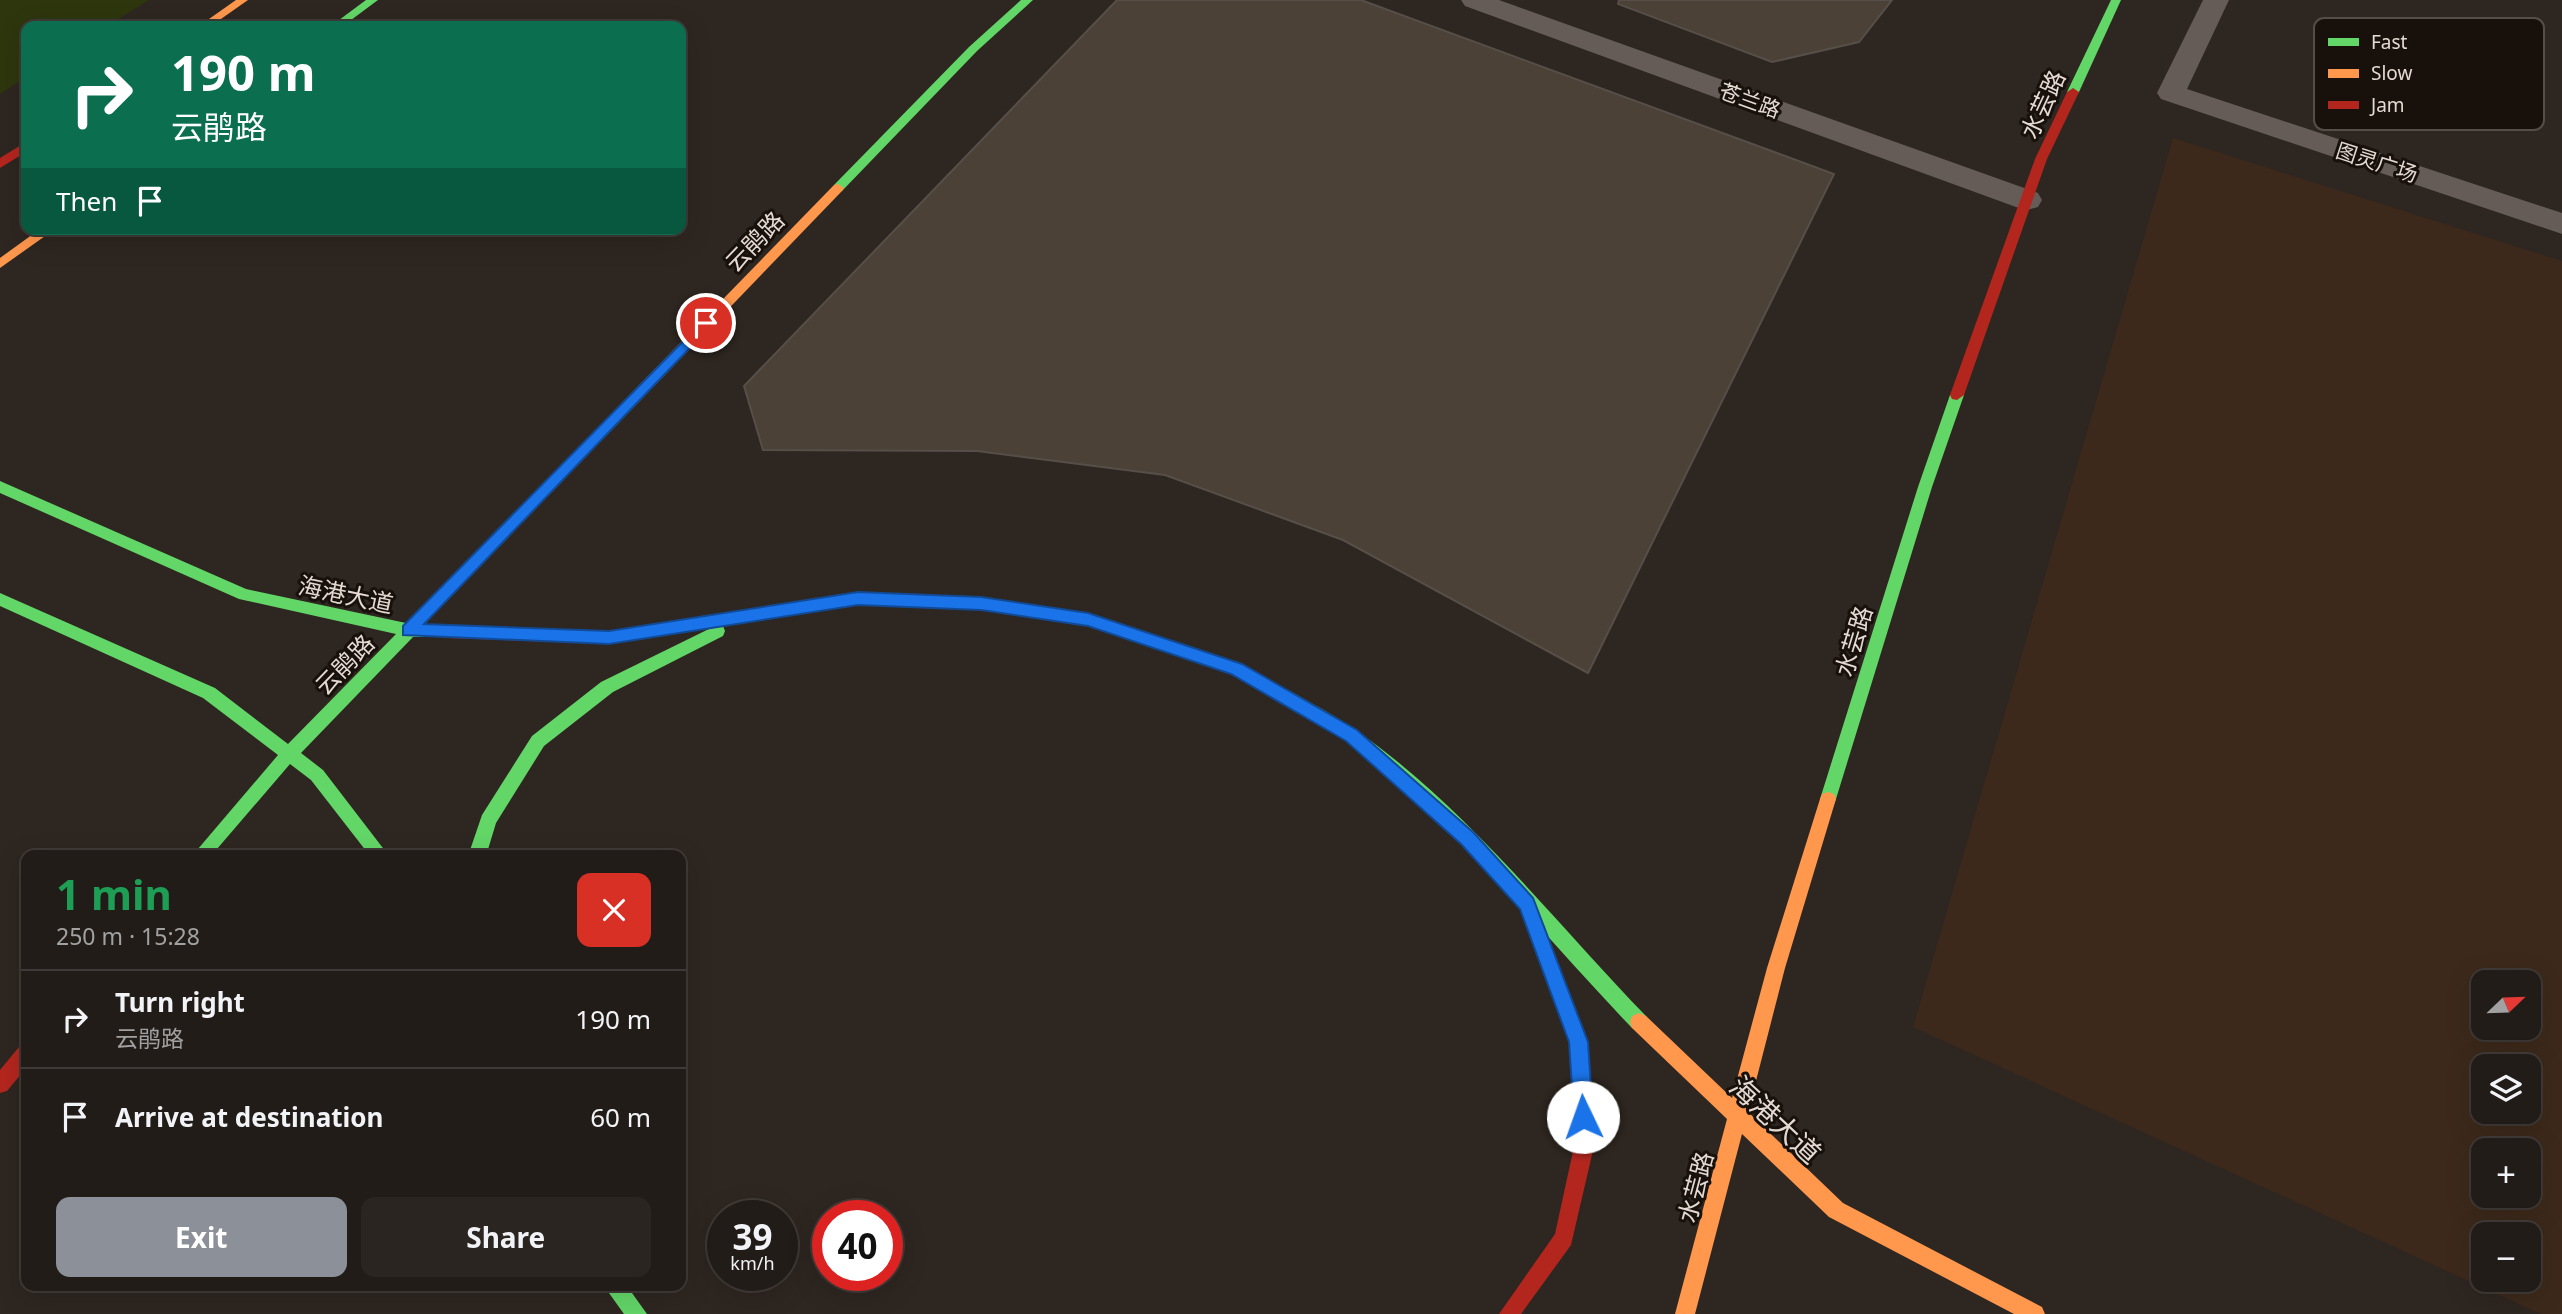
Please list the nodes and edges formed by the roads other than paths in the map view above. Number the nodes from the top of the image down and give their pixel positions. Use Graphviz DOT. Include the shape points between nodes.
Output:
graph roads {
  1 [pos="243,0"];
  2 [pos="373,0"];
  3 [pos="1028,0"];
  4 [pos="1474,0"];
  5 [pos="2116,0"];
  6 [pos="2216,0"];
  7 [pos="212,21"];
  8 [pos="343,21"];
  9 [pos="21,149"];
  10 [pos="0,164"];
  11 [pos="2027,200"];
  12 [pos="2562,223"];
  13 [pos="41,235"];
  14 [pos="0,264"];
  15 [pos="0,486"];
  16 [pos="0,599"];
  17 [pos="747,616"];
  18 [pos="408,630"];
  19 [pos="289,754"];
  20 [pos="205,850"];
  21 [pos="376,850"];
  22 [pos="479,850"];
  23 [pos="1527,904"];
  24 [pos="21,1060"];
  25 [pos="0,1084"];
  26 [pos="1736,1118"];
  27 [pos="618,1291"];
  28 [pos="637,1314"];
  29 [pos="1509,1314"];
  30 [pos="1685,1314"];
  31 [pos="2035,1314"];
  1 -- 7 [label="street"];
  2 -- 8 [label="street"];
  3 -- 18 [label="street, 云鹃路" via="973,48"];
  4 -- 11 [label="street, 苍兰路"];
  5 -- 11 [label="street, 水芸路" via="2041,159"];
  6 -- 12 [label="street, 图灵广场" via="2171,93"];
  9 -- 10 [label="street"];
  11 -- 26 [label="street, 水芸路" via="1925,487 1776,968"];
  13 -- 14 [label="street"];
  15 -- 18 [label="street, 海港大道" via="244,595"];
  16 -- 19 [label="street" via="209,693"];
  17 -- 18 [label="street, 海港大道" via="609,638"];
  17 -- 22 [label="street, 海港大道" via="607,687 538,741 488,820"];
  17 -- 23 [label="street, 海港大道" via="858,599 981,603 1088,620 1237,669 1351,736 1468,838"];
  18 -- 19 [label="street, 云鹃路"];
  19 -- 20 [label="street, 云鹃路"];
  19 -- 21 [label="street" via="317,775"];
  23 -- 26 [label="street, 海港大道"];
  23 -- 29 [label="street, 海港大道" via="1579,1042 1585,1142 1564,1238"];
  24 -- 25 [label="street"];
  26 -- 30 [label="street, 水芸路"];
  26 -- 31 [label="street, 海港大道" via="1836,1210"];
  27 -- 28 [label="street"];
}
